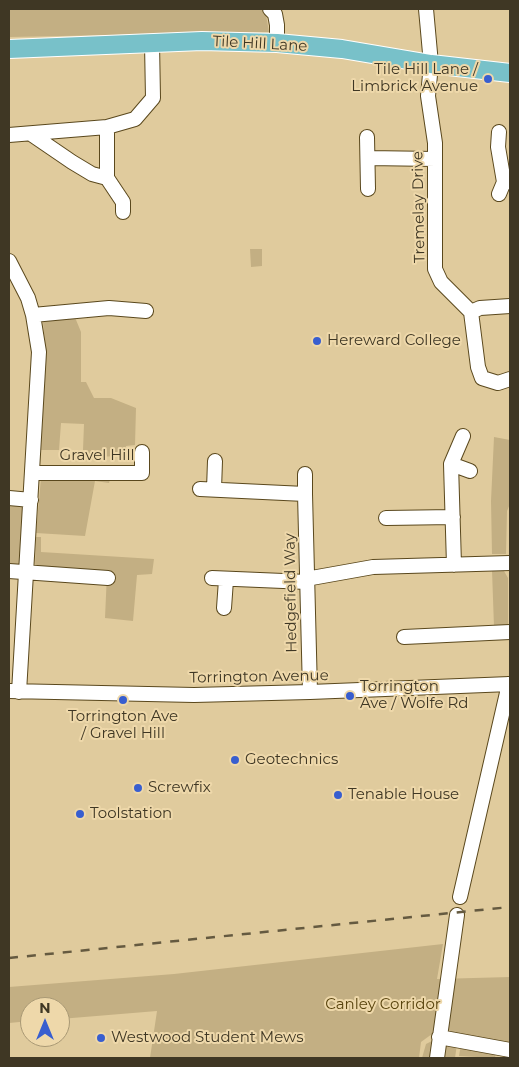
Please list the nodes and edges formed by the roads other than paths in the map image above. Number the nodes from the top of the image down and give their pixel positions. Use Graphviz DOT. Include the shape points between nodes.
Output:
graph roads {
  1 [pos="270,9"];
  2 [pos="426,9"];
  3 [pos="152,43"];
  4 [pos="277,43"];
  5 [pos="9,49"];
  6 [pos="431,64"];
  7 [pos="510,73"];
  8 [pos="107,127"];
  9 [pos="499,132"];
  10 [pos="31,134"];
  11 [pos="9,135"];
  12 [pos="367,137"];
  13 [pos="368,158"];
  14 [pos="435,159"];
  15 [pos="108,178"];
  16 [pos="505,186"];
  17 [pos="368,189"];
  18 [pos="123,212"];
  19 [pos="9,260"];
  20 [pos="510,306"];
  21 [pos="146,311"];
  22 [pos="471,312"];
  23 [pos="33,314"];
  24 [pos="510,379"];
  25 [pos="463,436"];
  26 [pos="142,452"];
  27 [pos="216,461"];
  28 [pos="451,464"];
  29 [pos="470,471"];
  30 [pos="32,473"];
  31 [pos="306,474"];
  32 [pos="305,494"];
  33 [pos="9,498"];
  34 [pos="30,500"];
  35 [pos="453,517"];
  36 [pos="386,518"];
  37 [pos="510,563"];
  38 [pos="454,565"];
  39 [pos="9,571"];
  40 [pos="27,572"];
  41 [pos="108,578"];
  42 [pos="306,580"];
  43 [pos="224,608"];
  44 [pos="510,632"];
  45 [pos="404,637"];
  46 [pos="509,684"];
  47 [pos="14,691"];
  48 [pos="310,692"];
  49 [pos="460,897"];
  50 [pos="457,915"];
  51 [pos="439,1037"];
  52 [pos="510,1050"];
  53 [pos="436,1058"];
  1 -- 4 [label="street" via="275,14"];
  2 -- 6 [label="street, Tremelay Drive"];
  3 -- 4 [label="main road, Tile Hill Lane"];
  3 -- 5 [label="main road, Tile Hill Lane"];
  3 -- 8 [label="street" via="153,98 135,119"];
  4 -- 6 [label="main road, Tile Hill Lane" via="342,49"];
  6 -- 7 [label="main road, Tile Hill Lane"];
  6 -- 14 [label="street, Tremelay Drive" via="428,96 434,124"];
  8 -- 10 [label="street"];
  8 -- 15 [label="street"];
  9 -- 16 [label="street" via="491,147"];
  10 -- 11 [label="street"];
  10 -- 15 [label="street" via="92,174"];
  12 -- 13 [label="street"];
  13 -- 14 [label="street"];
  13 -- 17 [label="street"];
  14 -- 22 [label="street, Tremelay Drive" via="435,268 441,282"];
  15 -- 18 [label="street" via="123,202"];
  19 -- 23 [label="street" via="23,285"];
  20 -- 22 [label="street" via="480,308"];
  21 -- 23 [label="street" via="109,308"];
  22 -- 24 [label="street" via="482,378 498,382"];
  23 -- 30 [label="street" via="39,352"];
  25 -- 28 [label="street"];
  26 -- 30 [label="street, Gravel Hill" via="142,473"];
  27 -- 32 [label="street" via="207,489"];
  28 -- 29 [label="street"];
  28 -- 35 [label="street"];
  30 -- 34 [label="street"];
  31 -- 32 [label="street, Hedgefield Way"];
  32 -- 42 [label="street, Hedgefield Way"];
  33 -- 34 [label="street"];
  34 -- 40 [label="street"];
  35 -- 36 [label="street"];
  35 -- 38 [label="street"];
  37 -- 38 [label="street"];
  38 -- 42 [label="street" via="373,567"];
  39 -- 40 [label="street"];
  40 -- 41 [label="street"];
  40 -- 47 [label="street"];
  42 -- 43 [label="street" via="219,579"];
  42 -- 48 [label="street, Hedgefield Way"];
  44 -- 45 [label="street"];
  46 -- 48 [label="street, Torrington Avenue"];
  46 -- 49 [label="street"];
  47 -- 48 [label="street, Torrington Avenue" via="113,694"];
  50 -- 51 [label="street"];
  51 -- 52 [label="street"];
  51 -- 53 [label="street"];
}
